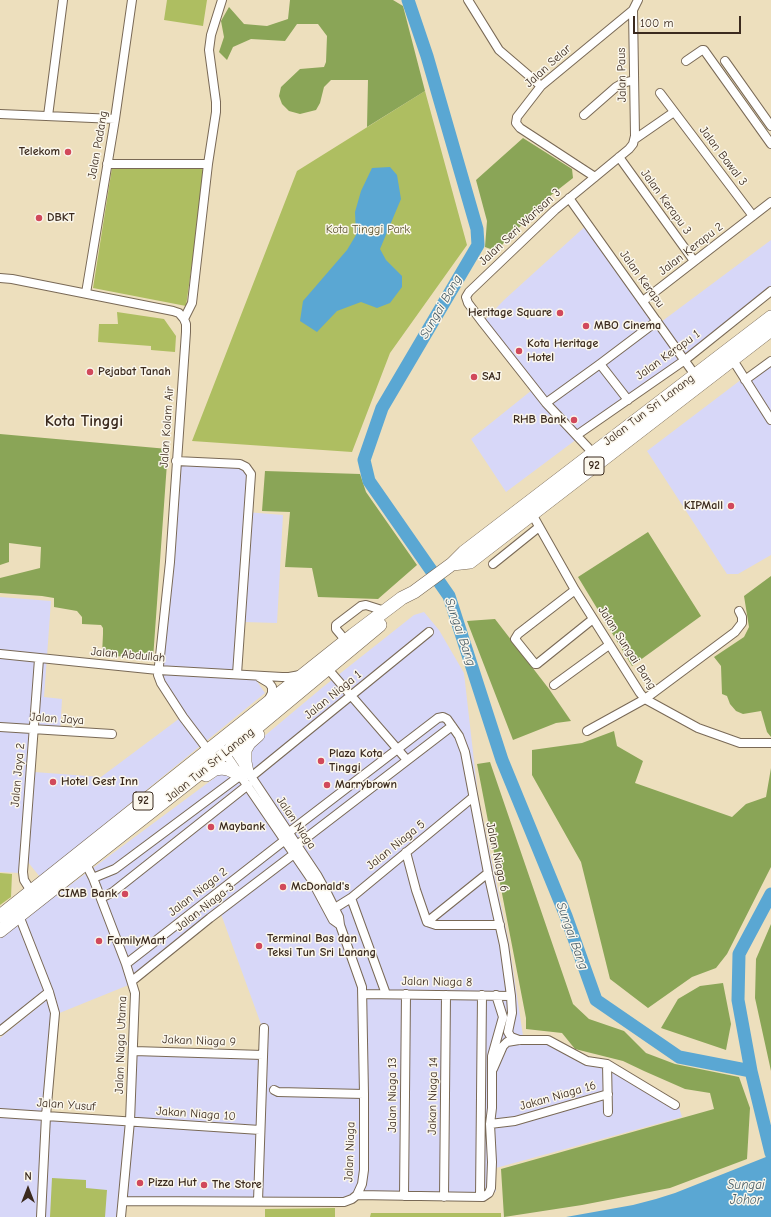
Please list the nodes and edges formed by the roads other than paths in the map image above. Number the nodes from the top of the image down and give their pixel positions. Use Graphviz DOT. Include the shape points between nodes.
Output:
graph roads {
  1 [pos="64,0"];
  2 [pos="132,0"];
  3 [pos="222,0"];
  4 [pos="468,0"];
  5 [pos="638,0"];
  6 [pos="633,10"];
  7 [pos="686,61"];
  8 [pos="725,61"];
  9 [pos="634,80"];
  10 [pos="541,86"];
  11 [pos="660,93"];
  12 [pos="674,112"];
  13 [pos="0,114"];
  14 [pos="584,115"];
  15 [pos="48,116"];
  16 [pos="115,119"];
  17 [pos="771,126"];
  18 [pos="635,139"];
  19 [pos="771,144"];
  20 [pos="619,157"];
  21 [pos="107,164"];
  22 [pos="208,164"];
  23 [pos="595,177"];
  24 [pos="569,198"];
  25 [pos="771,202"];
  26 [pos="754,216"];
  27 [pos="694,261"];
  28 [pos="0,278"];
  29 [pos="771,290"];
  30 [pos="86,293"];
  31 [pos="643,301"];
  32 [pos="771,317"];
  33 [pos="184,320"];
  34 [pos="657,321"];
  35 [pos="771,330"];
  36 [pos="730,355"];
  37 [pos="684,360"];
  38 [pos="771,361"];
  39 [pos="600,364"];
  40 [pos="695,375"];
  41 [pos="745,380"];
  42 [pos="628,400"];
  43 [pos="546,403"];
  44 [pos="768,407"];
  45 [pos="771,420"];
  46 [pos="577,435"];
  47 [pos="593,454"];
  48 [pos="176,460"];
  49 [pos="532,514"];
  50 [pos="539,527"];
  51 [pos="452,564"];
  52 [pos="493,564"];
  53 [pos="575,590"];
  54 [pos="414,592"];
  55 [pos="385,611"];
  56 [pos="739,612"];
  57 [pos="593,619"];
  58 [pos="429,632"];
  59 [pos="346,641"];
  60 [pos="610,645"];
  61 [pos="0,654"];
  62 [pos="39,659"];
  63 [pos="328,669"];
  64 [pos="158,670"];
  65 [pos="308,671"];
  66 [pos="237,674"];
  67 [pos="255,675"];
  68 [pos="554,685"];
  69 [pos="352,696"];
  70 [pos="292,698"];
  71 [pos="645,699"];
  72 [pos="260,708"];
  73 [pos="452,726"];
  74 [pos="0,727"];
  75 [pos="34,729"];
  76 [pos="587,731"];
  77 [pos="112,734"];
  78 [pos="216,743"];
  79 [pos="771,743"];
  80 [pos="398,749"];
  81 [pos="224,754"];
  82 [pos="407,760"];
  83 [pos="247,777"];
  84 [pos="184,786"];
  85 [pos="472,798"];
  86 [pos="286,836"];
  87 [pos="297,845"];
  88 [pos="406,852"];
  89 [pos="78,853"];
  90 [pos="294,854"];
  91 [pos="87,864"];
  92 [pos="488,873"];
  93 [pos="93,878"];
  94 [pos="31,890"];
  95 [pos="101,898"];
  96 [pos="351,898"];
  97 [pos="335,908"];
  98 [pos="17,910"];
  99 [pos="0,916"];
  100 [pos="427,922"];
  101 [pos="340,925"];
  102 [pos="500,925"];
  103 [pos="0,931"];
  104 [pos="126,964"];
  105 [pos="132,981"];
  106 [pos="49,992"];
  107 [pos="363,994"];
  108 [pos="386,994"];
  109 [pos="406,994"];
  110 [pos="446,995"];
  111 [pos="482,995"];
  112 [pos="496,996"];
  113 [pos="511,996"];
  114 [pos="264,1028"];
  115 [pos="0,1031"];
  116 [pos="519,1040"];
  117 [pos="134,1051"];
  118 [pos="263,1056"];
  119 [pos="607,1064"];
  120 [pos="492,1072"];
  121 [pos="274,1090"];
  122 [pos="364,1094"];
  123 [pos="608,1094"];
  124 [pos="675,1105"];
  125 [pos="608,1112"];
  126 [pos="0,1113"];
  127 [pos="46,1116"];
  128 [pos="130,1122"];
  129 [pos="490,1124"];
  130 [pos="260,1130"];
  131 [pos="357,1195"];
  132 [pos="404,1196"];
  133 [pos="444,1197"];
  134 [pos="480,1197"];
  135 [pos="123,1201"];
  136 [pos="258,1201"];
  137 [pos="41,1217"];
  138 [pos="121,1217"];
  1 -- 15 [label="street"];
  2 -- 16 [label="street, Jalan Padang"];
  3 -- 22 [label="street, Jalan Kolam Air" via="210,42 216,112"];
  4 -- 10 [label="street" via="499,50"];
  5 -- 6 [label="street, Jalan Selar"];
  6 -- 9 [label="street, Jalan Paus"];
  6 -- 10 [label="street, Jalan Selar"];
  7 -- 19 [label="street" via="704,50"];
  8 -- 17 [label="street"];
  9 -- 14 [label="street" via="616,87"];
  9 -- 18 [label="street, Jalan Paus"];
  10 -- 23 [label="street, Jalan Selar" via="518,114 518,126"];
  11 -- 12 [label="street, Jalan Bawal 3"];
  12 -- 18 [label="street, Jalan Seri Warisan 3"];
  12 -- 26 [label="street, Jalan Bawal 3"];
  13 -- 15 [label="street"];
  15 -- 16 [label="street"];
  16 -- 21 [label="street, Jalan Padang"];
  18 -- 20 [label="street, Jalan Seri Warisan 3"];
  20 -- 23 [label="street, Jalan Seri Warisan 3"];
  20 -- 27 [label="street, Jalan Kerapu 3"];
  21 -- 22 [label="street"];
  21 -- 30 [label="street, Jalan Padang"];
  22 -- 33 [label="street, Jalan Kolam Air" via="192,303"];
  23 -- 24 [label="street, Jalan Seri Warisan 3"];
  24 -- 31 [label="street, Jalan Kerapu"];
  24 -- 43 [label="street, Jalan Seri Warisan 3" via="466,297 468,303"];
  25 -- 26 [label="street"];
  26 -- 27 [label="street, Jalan Kerapu 2"];
  27 -- 31 [label="street, Jalan Kerapu 2"];
  28 -- 30 [label="street"];
  29 -- 37 [label="street, Jalan Kerapu 1"];
  30 -- 33 [label="street" via="173,311 179,313"];
  31 -- 34 [label="street, Jalan Kerapu"];
  32 -- 36 [label="main road, Jalan Tun Sri Lanang / 92"];
  33 -- 48 [label="street, Jalan Kolam Air" via="186,332"];
  34 -- 37 [label="street, Jalan Kerapu"];
  34 -- 39 [label="street"];
  35 -- 36 [label="main road, Jalan Tun Sri Lanang / 92"];
  36 -- 40 [label="main road, Jalan Tun Sri Lanang / 92"];
  36 -- 41 [label="street"];
  36 -- 49 [label="main road, Jalan Tun Sri Lanang / 92"];
  37 -- 40 [label="street, Jalan Kerapu"];
  37 -- 42 [label="street, Jalan Kerapu 1"];
  38 -- 41 [label="street"];
  39 -- 42 [label="street"];
  39 -- 43 [label="street"];
  40 -- 47 [label="main road, Jalan Tun Sri Lanang / 92"];
  41 -- 44 [label="street"];
  42 -- 46 [label="street, Jalan Kerapu 1"];
  43 -- 46 [label="street, Jalan Seri Warisan 3"];
  44 -- 45 [label="street"];
  46 -- 47 [label="street, Jalan Seri Warisan 3"];
  47 -- 51 [label="main road, Jalan Tun Sri Lanang / 92" via="464,552"];
  48 -- 64 [label="street, Jalan Kolam Air" via="170,562"];
  48 -- 66 [label="street" via="240,464 251,474"];
  49 -- 50 [label="street, Jalan Sungai Bang"];
  49 -- 51 [label="main road, Jalan Tun Sri Lanang / 92" via="470,562"];
  50 -- 52 [label="street"];
  50 -- 53 [label="street, Jalan Sungai Bang"];
  51 -- 54 [label="main road, Jalan Tun Sri Lanang / 92"];
  53 -- 57 [label="street, Jalan Sungai Bang"];
  53 -- 57 [label="street" via="515,639 536,664"];
  54 -- 55 [label="main road, Jalan Tun Sri Lanang / 92"];
  54 -- 63 [label="main road, Jalan Tun Sri Lanang / 92" via="406,603"];
  55 -- 59 [label="main road, Jalan Tun Sri Lanang / 92"];
  55 -- 59 [label="street" via="364,604 338,623 337,631"];
  56 -- 71 [label="street" via="742,623 735,632"];
  57 -- 60 [label="street, Jalan Sungai Bang"];
  58 -- 69 [label="street, Jalan Niaga 1"];
  59 -- 65 [label="main road, Jalan Tun Sri Lanang / 92"];
  60 -- 68 [label="street"];
  60 -- 71 [label="street, Jalan Sungai Bang"];
  61 -- 62 [label="street, Jalan Abdullah"];
  62 -- 64 [label="street, Jalan Abdullah"];
  62 -- 75 [label="street, Jalan Jaya 2"];
  63 -- 69 [label="street"];
  63 -- 70 [label="main road, Jalan Tun Sri Lanang / 92"];
  64 -- 66 [label="street, Jalan Abdullah"];
  64 -- 78 [label="street, Jalan Kolam Air" via="161,683 183,718"];
  65 -- 67 [label="street, Jalan Abdullah" via="288,677"];
  65 -- 72 [label="main road, Jalan Tun Sri Lanang / 92"];
  66 -- 67 [label="street, Jalan Abdullah"];
  67 -- 72 [label="street, Jalan Abdullah" via="270,683 273,689 271,696"];
  69 -- 80 [label="street"];
  69 -- 83 [label="street, Jalan Niaga 1"];
  70 -- 81 [label="main road, Jalan Tun Sri Lanang / 92"];
  70 -- 83 [label="main road" via="288,710 247,746 244,755"];
  71 -- 76 [label="street"];
  71 -- 79 [label="street, Jalan Sungai Bang" via="698,728 740,743"];
  72 -- 78 [label="main road, Jalan Tun Sri Lanang / 92"];
  73 -- 80 [label="street, Jalan Niaga 2" via="445,717 440,717"];
  73 -- 82 [label="street"];
  73 -- 85 [label="street, Jalan Niaga 6" via="462,744"];
  74 -- 75 [label="street, Jalan Jaya"];
  75 -- 77 [label="street, Jalan Jaya"];
  75 -- 94 [label="street, Jalan Jaya 2" via="23,872"];
  78 -- 81 [label="street, Jalan Niaga"];
  78 -- 81 [label="street"];
  78 -- 89 [label="main road, Jalan Tun Sri Lanang / 92"];
  80 -- 82 [label="street"];
  80 -- 86 [label="street, Jalan Niaga 2"];
  81 -- 83 [label="street, Jalan Niaga"];
  81 -- 84 [label="main road, Jalan Tun Sri Lanang / 92"];
  82 -- 87 [label="street"];
  83 -- 84 [label="main road" via="228,769 218,768"];
  83 -- 86 [label="street, Jalan Niaga"];
  83 -- 93 [label="street, Jalan Niaga 1" via="115,869"];
  83 -- 95 [label="street, Jalan Niaga 1" via="113,892"];
  84 -- 91 [label="main road, Jalan Tun Sri Lanang / 92"];
  85 -- 88 [label="street, Jalan Niaga 5"];
  85 -- 92 [label="street, Jalan Niaga 6"];
  86 -- 87 [label="street, Jalan Niaga"];
  86 -- 90 [label="street, Jalan Niaga"];
  86 -- 104 [label="street, Jalan Niaga 2"];
  87 -- 97 [label="street, Jalan Niaga"];
  88 -- 96 [label="street, Jalan Niaga 5"];
  88 -- 100 [label="street"];
  89 -- 91 [label="street, Jalan Niaga Utama"];
  89 -- 94 [label="main road, Jalan Tun Sri Lanang / 92"];
  90 -- 101 [label="street, Jalan Niaga" via="333,920"];
  90 -- 105 [label="street, Jalan Niaga 3"];
  91 -- 93 [label="street, Jalan Niaga Utama"];
  91 -- 98 [label="main road, Jalan Tun Sri Lanang / 92"];
  92 -- 100 [label="street"];
  92 -- 102 [label="street, Jalan Niaga 6"];
  93 -- 95 [label="street, Jalan Niaga Utama"];
  94 -- 98 [label="main road, Jalan Tun Sri Lanang / 92"];
  95 -- 104 [label="street, Jalan Niaga Utama"];
  96 -- 97 [label="street, Jalan Niaga 5"];
  96 -- 108 [label="street"];
  97 -- 101 [label="street, Jalan Niaga"];
  98 -- 99 [label="main road, Jalan Tun Sri Lanang / 92"];
  98 -- 103 [label="main road, Jalan Tun Sri Lanang / 92"];
  98 -- 106 [label="street"];
  100 -- 102 [label="street" via="436,925"];
  101 -- 107 [label="street, Jalan Niaga" via="356,966"];
  102 -- 113 [label="street, Jalan Niaga 6"];
  104 -- 105 [label="street, Jalan Niaga Utama"];
  105 -- 117 [label="street, Jalan Niaga Utama" via="135,993"];
  106 -- 115 [label="street"];
  106 -- 127 [label="street" via="55,1013"];
  107 -- 108 [label="street, Jalan Niaga 8"];
  107 -- 122 [label="street, Jalan Niaga"];
  108 -- 109 [label="street, Jalan Niaga 8"];
  109 -- 110 [label="street, Jalan Niaga 8"];
  109 -- 132 [label="street, Jalan Niaga 13"];
  110 -- 111 [label="street, Jalan Niaga 8"];
  110 -- 133 [label="street, Jakan Niaga 14"];
  111 -- 112 [label="street, Jalan Niaga 8"];
  111 -- 134 [label="street"];
  112 -- 113 [label="street, Jalan Niaga 8"];
  112 -- 120 [label="street" via="503,1021 493,1050"];
  113 -- 116 [label="street, Jalan Niaga 6" via="512,1013 508,1032 511,1037"];
  114 -- 118 [label="street"];
  116 -- 119 [label="street" via="548,1040 587,1061"];
  116 -- 120 [label="street" via="505,1044"];
  117 -- 118 [label="street, Jakan Niaga 9"];
  117 -- 128 [label="street, Jalan Niaga Utama"];
  118 -- 130 [label="street"];
  119 -- 123 [label="street"];
  119 -- 124 [label="street"];
  120 -- 129 [label="street"];
  121 -- 122 [label="street"];
  122 -- 131 [label="street, Jalan Niaga" via="363,1179"];
  123 -- 125 [label="street"];
  123 -- 129 [label="street, Jakan Niaga 16" via="515,1121"];
  126 -- 127 [label="street, Jalan Yusuf"];
  127 -- 128 [label="street, Jalan Yusuf"];
  127 -- 137 [label="street"];
  128 -- 130 [label="street, Jakan Niaga 10"];
  128 -- 135 [label="street, Jalan Niaga Utama"];
  129 -- 134 [label="street" via="491,1188 487,1195"];
  130 -- 136 [label="street"];
  131 -- 132 [label="street"];
  131 -- 136 [label="street, Jalan Niaga" via="344,1202"];
  132 -- 133 [label="street"];
  133 -- 134 [label="street"];
  135 -- 136 [label="street, Jalan Niaga"];
  135 -- 138 [label="street, Jalan Niaga Utama"];
}
